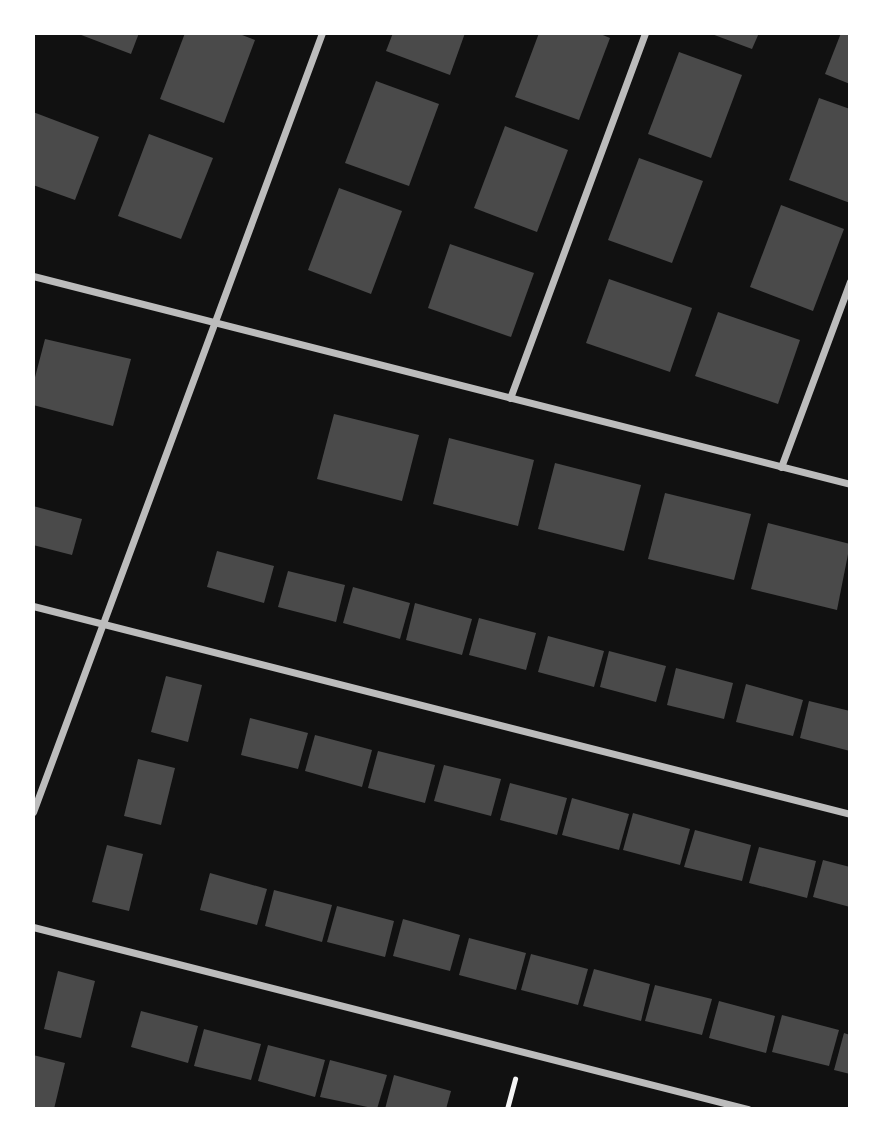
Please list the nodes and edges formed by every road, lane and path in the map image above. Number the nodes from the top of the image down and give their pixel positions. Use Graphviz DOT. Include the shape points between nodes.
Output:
graph roads {
  1 [pos="322,33"];
  2 [pos="645,33"];
  3 [pos="33,276"];
  4 [pos="850,281"];
  5 [pos="216,323"];
  6 [pos="510,398"];
  7 [pos="781,467"];
  8 [pos="850,484"];
  9 [pos="33,606"];
  10 [pos="104,624"];
  11 [pos="33,812"];
  12 [pos="850,814"];
  13 [pos="33,927"];
  14 [pos="748,1109"];
  1 -- 5 [label="street"];
  2 -- 6 [label="street"];
  3 -- 5 [label="street"];
  4 -- 7 [label="street"];
  5 -- 6 [label="street"];
  5 -- 10 [label="street"];
  6 -- 7 [label="street"];
  7 -- 8 [label="street"];
  9 -- 10 [label="street"];
  10 -- 11 [label="street"];
  10 -- 12 [label="street"];
  13 -- 14 [label="street"];
}
